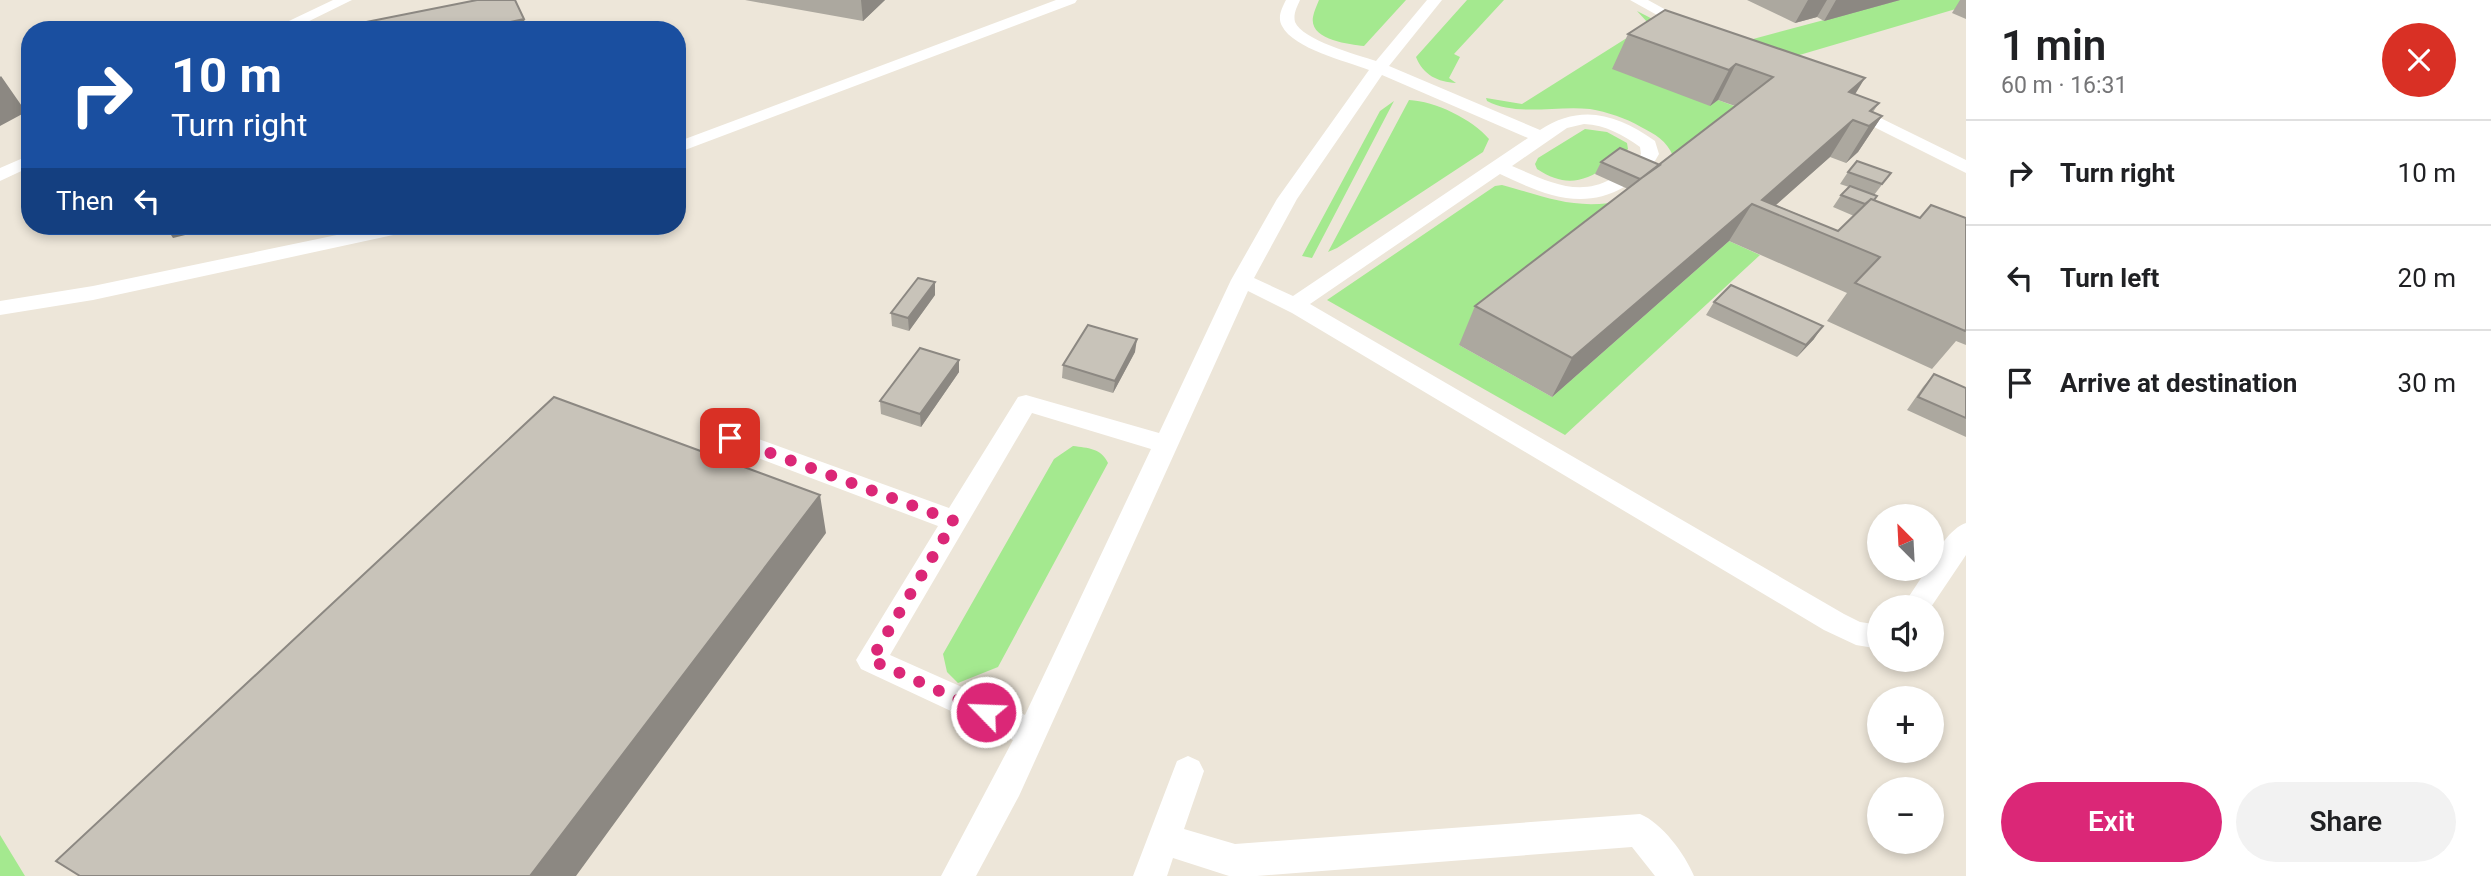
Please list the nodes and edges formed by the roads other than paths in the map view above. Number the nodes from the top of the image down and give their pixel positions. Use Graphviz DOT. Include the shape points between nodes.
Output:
graph roads {
  1 [pos="345,0"];
  2 [pos="1070,0"];
  3 [pos="1293,0"];
  4 [pos="1435,0"];
  5 [pos="1637,0"];
  6 [pos="298,21"];
  7 [pos="1710,37"];
  8 [pos="1379,68"];
  9 [pos="1832,99"];
  10 [pos="1542,138"];
  11 [pos="686,145"];
  12 [pos="21,164"];
  13 [pos="1500,167"];
  14 [pos="1966,167"];
  15 [pos="0,175"];
  16 [pos="365,235"];
  17 [pos="1242,280"];
  18 [pos="1294,305"];
  19 [pos="0,308"];
  20 [pos="730,438"];
  21 [pos="1166,444"];
  22 [pos="954,521"];
  23 [pos="1966,533"];
  24 [pos="1924,595"];
  25 [pos="1867,635"];
  26 [pos="1031,733"];
  27 [pos="1188,771"];
  28 [pos="1163,839"];
  29 [pos="958,876"];
  30 [pos="1150,876"];
  31 [pos="1677,876"];
  1 -- 6 [label="lane"];
  2 -- 11 [label="lane"];
  3 -- 8 [label="lane" via="1288,24 1297,34"];
  4 -- 8 [label="lane"];
  5 -- 7 [label="lane"];
  8 -- 10 [label="lane"];
  8 -- 17 [label="lane" via="1287,199"];
  9 -- 14 [label="lane"];
  10 -- 13 [label="lane"];
  10 -- 13 [label="lane" via="1574,119 1601,120 1631,132 1649,145 1650,153 1613,187 1587,195 1555,190"];
  12 -- 15 [label="lane"];
  13 -- 18 [label="lane"];
  16 -- 19 [label="lane" via="93,293"];
  17 -- 18 [label="lane"];
  17 -- 21 [label="lane"];
  18 -- 25 [label="lane" via="1834,622"];
  20 -- 22 [label="lane"];
  21 -- 22 [label="lane" via="1026,403"];
  21 -- 26 [label="lane"];
  22 -- 26 [label="lane" via="871,660"];
  23 -- 24 [label="lane"];
  26 -- 29 [label="lane"];
  27 -- 28 [label="lane"];
  28 -- 30 [label="lane"];
  28 -- 31 [label="lane" via="1235,861 1640,831"];
}
